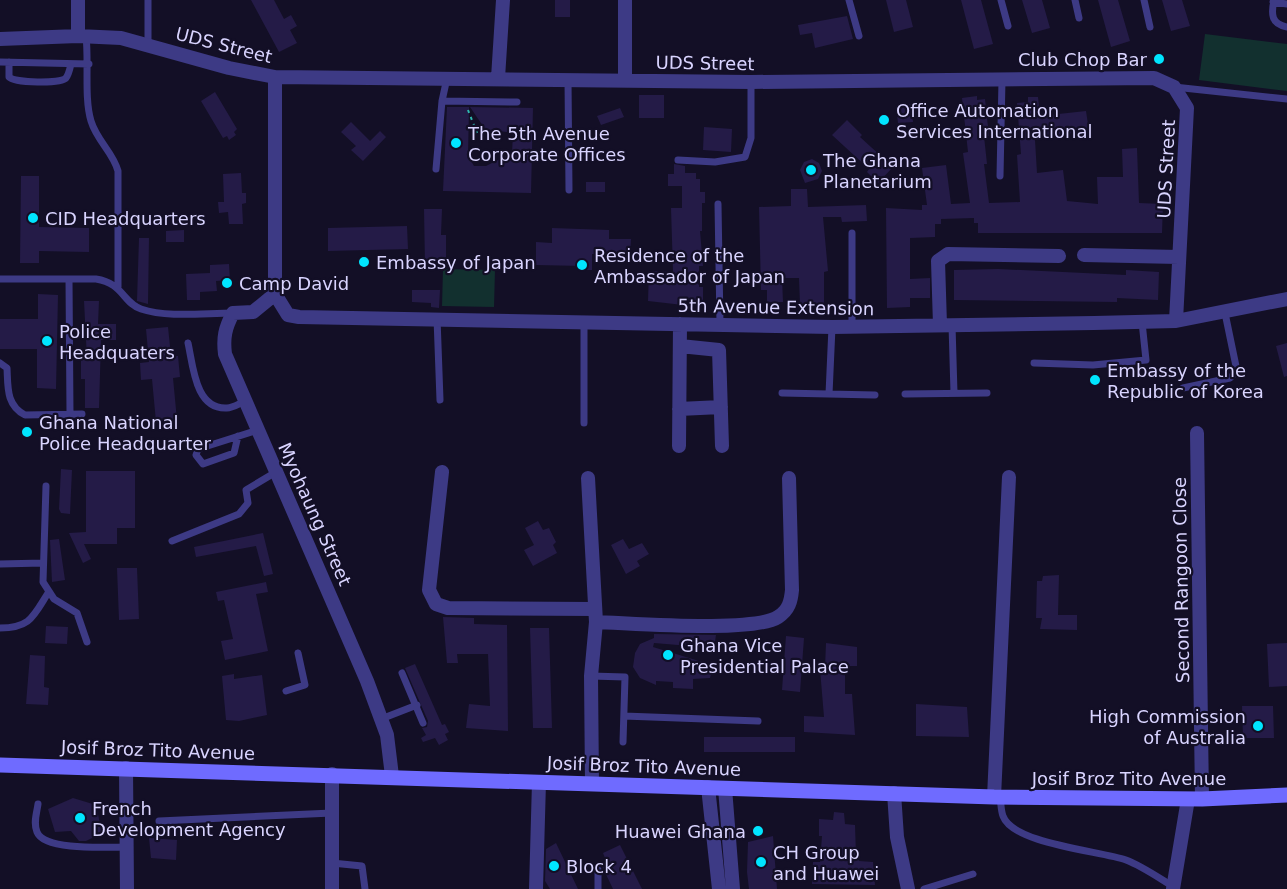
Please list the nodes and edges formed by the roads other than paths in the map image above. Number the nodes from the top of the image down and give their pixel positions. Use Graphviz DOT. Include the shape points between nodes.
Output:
graph roads {
  1 [pos="78,0"];
  2 [pos="148,0"];
  3 [pos="503,0"];
  4 [pos="625,0"];
  5 [pos="849,0"];
  6 [pos="1001,0"];
  7 [pos="1075,0"];
  8 [pos="1144,0"];
  9 [pos="1274,1"];
  10 [pos="1287,4"];
  11 [pos="1079,18"];
  12 [pos="1008,26"];
  13 [pos="1150,27"];
  14 [pos="1287,27"];
  15 [pos="82,36"];
  16 [pos="859,36"];
  17 [pos="0,39"];
  18 [pos="148,44"];
  19 [pos="0,62"];
  20 [pos="9,62"];
  21 [pos="71,64"];
  22 [pos="89,64"];
  23 [pos="275,77"];
  24 [pos="447,78"];
  25 [pos="498,78"];
  26 [pos="568,79"];
  27 [pos="625,80"];
  28 [pos="1002,80"];
  29 [pos="751,82"];
  30 [pos="1174,87"];
  31 [pos="1287,99"];
  32 [pos="442,100"];
  33 [pos="517,102"];
  34 [pos="678,160"];
  35 [pos="436,169"];
  36 [pos="1000,176"];
  37 [pos="569,190"];
  38 [pos="718,204"];
  39 [pos="852,233"];
  40 [pos="1084,255"];
  41 [pos="1059,256"];
  42 [pos="1179,257"];
  43 [pos="0,279"];
  44 [pos="69,279"];
  45 [pos="118,287"];
  46 [pos="274,294"];
  47 [pos="1287,299"];
  48 [pos="253,312"];
  49 [pos="233,313"];
  50 [pos="1225,313"];
  51 [pos="288,315"];
  52 [pos="437,318"];
  53 [pos="584,321"];
  54 [pos="1176,321"];
  55 [pos="1142,322"];
  56 [pos="680,324"];
  57 [pos="720,324"];
  58 [pos="946,325"];
  59 [pos="832,327"];
  60 [pos="852,327"];
  61 [pos="188,343"];
  62 [pos="680,346"];
  63 [pos="0,363"];
  64 [pos="1034,363"];
  65 [pos="1183,388"];
  66 [pos="782,393"];
  67 [pos="954,393"];
  68 [pos="987,393"];
  69 [pos="829,394"];
  70 [pos="905,394"];
  71 [pos="875,395"];
  72 [pos="0,397"];
  73 [pos="9,397"];
  74 [pos="440,400"];
  75 [pos="246,401"];
  76 [pos="721,407"];
  77 [pos="679,409"];
  78 [pos="70,414"];
  79 [pos="82,414"];
  80 [pos="585,423"];
  81 [pos="258,430"];
  82 [pos="1197,433"];
  83 [pos="238,436"];
  84 [pos="679,446"];
  85 [pos="722,446"];
  86 [pos="276,472"];
  87 [pos="442,472"];
  88 [pos="588,477"];
  89 [pos="1009,477"];
  90 [pos="789,478"];
  91 [pos="46,486"];
  92 [pos="172,541"];
  93 [pos="43,563"];
  94 [pos="0,564"];
  95 [pos="48,593"];
  96 [pos="595,616"];
  97 [pos="0,628"];
  98 [pos="87,642"];
  99 [pos="298,653"];
  100 [pos="402,673"];
  101 [pos="591,676"];
  102 [pos="286,691"];
  103 [pos="417,705"];
  104 [pos="624,716"];
  105 [pos="381,719"];
  106 [pos="758,722"];
  107 [pos="423,723"];
  108 [pos="622,742"];
  109 [pos="0,765"];
  110 [pos="126,768"];
  111 [pos="332,774"];
  112 [pos="392,776"];
  113 [pos="539,782"];
  114 [pos="592,783"];
  115 [pos="708,787"];
  116 [pos="725,788"];
  117 [pos="894,794"];
  118 [pos="1287,795"];
  119 [pos="997,797"];
  120 [pos="1195,799"];
  121 [pos="38,804"];
  122 [pos="332,813"];
  123 [pos="159,821"];
  124 [pos="126,847"];
  125 [pos="332,863"];
  126 [pos="598,870"];
  127 [pos="973,874"];
  128 [pos="717,887"];
  129 [pos="1174,888"];
  130 [pos="127,889"];
  131 [pos="332,889"];
  132 [pos="365,889"];
  133 [pos="536,889"];
  134 [pos="598,889"];
  135 [pos="733,889"];
  136 [pos="908,889"];
  137 [pos="924,889"];
  1 -- 15 [label="street"];
  2 -- 18 [label="lane"];
  3 -- 25 [label="street"];
  4 -- 27 [label="street"];
  5 -- 16 [label="lane"];
  6 -- 12 [label="lane"];
  7 -- 11 [label="lane"];
  8 -- 13 [label="lane"];
  9 -- 10 [label="lane"];
  9 -- 14 [label="lane" via="1273,19"];
  15 -- 17 [label="street, UDS Street"];
  15 -- 18 [label="street, UDS Street"];
  15 -- 22 [label="lane"];
  18 -- 23 [label="street, UDS Street"];
  19 -- 20 [label="lane"];
  20 -- 21 [label="lane"];
  20 -- 21 [label="lane" via="9,77 16,82 62,81"];
  21 -- 22 [label="lane"];
  22 -- 45 [label="lane" via="91,120 118,171"];
  23 -- 24 [label="street, UDS Street"];
  23 -- 46 [label="street"];
  24 -- 25 [label="street, UDS Street"];
  24 -- 32 [label="lane"];
  25 -- 26 [label="street, UDS Street"];
  26 -- 27 [label="street, UDS Street"];
  26 -- 37 [label="lane"];
  27 -- 29 [label="street, UDS Street"];
  28 -- 29 [label="street, UDS Street"];
  28 -- 30 [label="street, UDS Street" via="1154,78"];
  28 -- 36 [label="lane"];
  29 -- 34 [label="lane" via="751,138 745,156 716,162"];
  30 -- 31 [label="lane"];
  30 -- 42 [label="street, UDS Street" via="1187,108"];
  32 -- 33 [label="lane"];
  32 -- 35 [label="lane"];
  38 -- 57 [label="lane"];
  39 -- 60 [label="lane"];
  40 -- 42 [label="street"];
  41 -- 58 [label="street" via="943,257 938,261"];
  42 -- 54 [label="street, UDS Street"];
  43 -- 44 [label="lane"];
  44 -- 45 [label="lane" via="96,279"];
  44 -- 78 [label="lane"];
  45 -- 49 [label="lane" via="138,308 155,312"];
  46 -- 48 [label="street"];
  46 -- 51 [label="street"];
  47 -- 50 [label="street, 5th Avenue Extension"];
  48 -- 49 [label="street"];
  48 -- 51 [label="street, 5th Avenue Extension"];
  49 -- 75 [label="street, Myohaung Street" via="223,338 225,354"];
  50 -- 54 [label="street, 5th Avenue Extension"];
  50 -- 65 [label="lane" via="1237,371 1230,378"];
  51 -- 52 [label="street, 5th Avenue Extension"];
  52 -- 53 [label="street, 5th Avenue Extension"];
  52 -- 74 [label="lane"];
  53 -- 56 [label="street, 5th Avenue Extension"];
  53 -- 80 [label="lane"];
  54 -- 55 [label="street, 5th Avenue Extension"];
  55 -- 58 [label="street, 5th Avenue Extension"];
  55 -- 64 [label="lane" via="1146,360 1094,365"];
  56 -- 57 [label="street, 5th Avenue Extension"];
  56 -- 62 [label="street"];
  57 -- 59 [label="street, 5th Avenue Extension"];
  58 -- 60 [label="street, 5th Avenue Extension"];
  58 -- 67 [label="lane"];
  59 -- 60 [label="street, 5th Avenue Extension"];
  59 -- 69 [label="lane"];
  61 -- 75 [label="lane" via="200,395 226,408"];
  62 -- 76 [label="street" via="719,350"];
  62 -- 77 [label="street"];
  63 -- 73 [label="lane" via="7,368"];
  66 -- 69 [label="lane"];
  67 -- 68 [label="lane"];
  67 -- 70 [label="lane"];
  69 -- 71 [label="lane"];
  72 -- 73 [label="lane"];
  73 -- 78 [label="lane" via="25,415"];
  75 -- 81 [label="street, Myohaung Street"];
  76 -- 77 [label="street"];
  76 -- 85 [label="street"];
  77 -- 84 [label="street"];
  78 -- 79 [label="lane"];
  81 -- 83 [label="lane"];
  81 -- 86 [label="street, Myohaung Street"];
  82 -- 120 [label="street, Second Rangoon Close"];
  83 -- 83 [label="lane" via="198,449 199,462 234,453"];
  86 -- 92 [label="lane" via="250,484 246,490 248,503 239,514"];
  86 -- 105 [label="street, Myohaung Street"];
  87 -- 96 [label="street" via="429,590 436,604 448,608"];
  88 -- 96 [label="street"];
  89 -- 119 [label="street"];
  90 -- 96 [label="street" via="792,590 790,604 781,615 749,625"];
  91 -- 93 [label="lane"];
  93 -- 94 [label="lane"];
  93 -- 95 [label="lane" via="43,582"];
  95 -- 97 [label="lane" via="25,625"];
  95 -- 98 [label="lane" via="77,613"];
  96 -- 101 [label="street"];
  99 -- 102 [label="lane" via="305,685"];
  100 -- 103 [label="lane"];
  101 -- 104 [label="lane" via="625,677"];
  101 -- 114 [label="street"];
  103 -- 105 [label="lane"];
  103 -- 107 [label="lane"];
  104 -- 106 [label="lane"];
  104 -- 108 [label="lane"];
  105 -- 112 [label="street, Myohaung Street"];
  109 -- 110 [label="street, Josif Broz Tito Avenue"];
  110 -- 111 [label="street, Josif Broz Tito Avenue"];
  110 -- 124 [label="street"];
  111 -- 112 [label="street, Josif Broz Tito Avenue"];
  111 -- 122 [label="street"];
  112 -- 113 [label="street, Josif Broz Tito Avenue"];
  113 -- 114 [label="street, Josif Broz Tito Avenue"];
  113 -- 133 [label="street"];
  114 -- 115 [label="street, Josif Broz Tito Avenue"];
  115 -- 116 [label="street, Josif Broz Tito Avenue"];
  115 -- 128 [label="street"];
  116 -- 117 [label="street, Josif Broz Tito Avenue"];
  116 -- 135 [label="street"];
  117 -- 119 [label="street, Josif Broz Tito Avenue"];
  117 -- 136 [label="street" via="897,837"];
  118 -- 120 [label="street, Josif Broz Tito Avenue"];
  119 -- 120 [label="street, Josif Broz Tito Avenue"];
  119 -- 129 [label="lane" via="1003,818 1012,827 1066,848 1127,860"];
  120 -- 129 [label="street, Second Rangoon Close"];
  121 -- 124 [label="lane" via="36,830 40,837 59,845"];
  122 -- 123 [label="lane"];
  122 -- 125 [label="street"];
  124 -- 130 [label="street"];
  125 -- 131 [label="street"];
  125 -- 132 [label="lane" via="362,866"];
  126 -- 134 [label="lane"];
  127 -- 137 [label="lane"];
}
